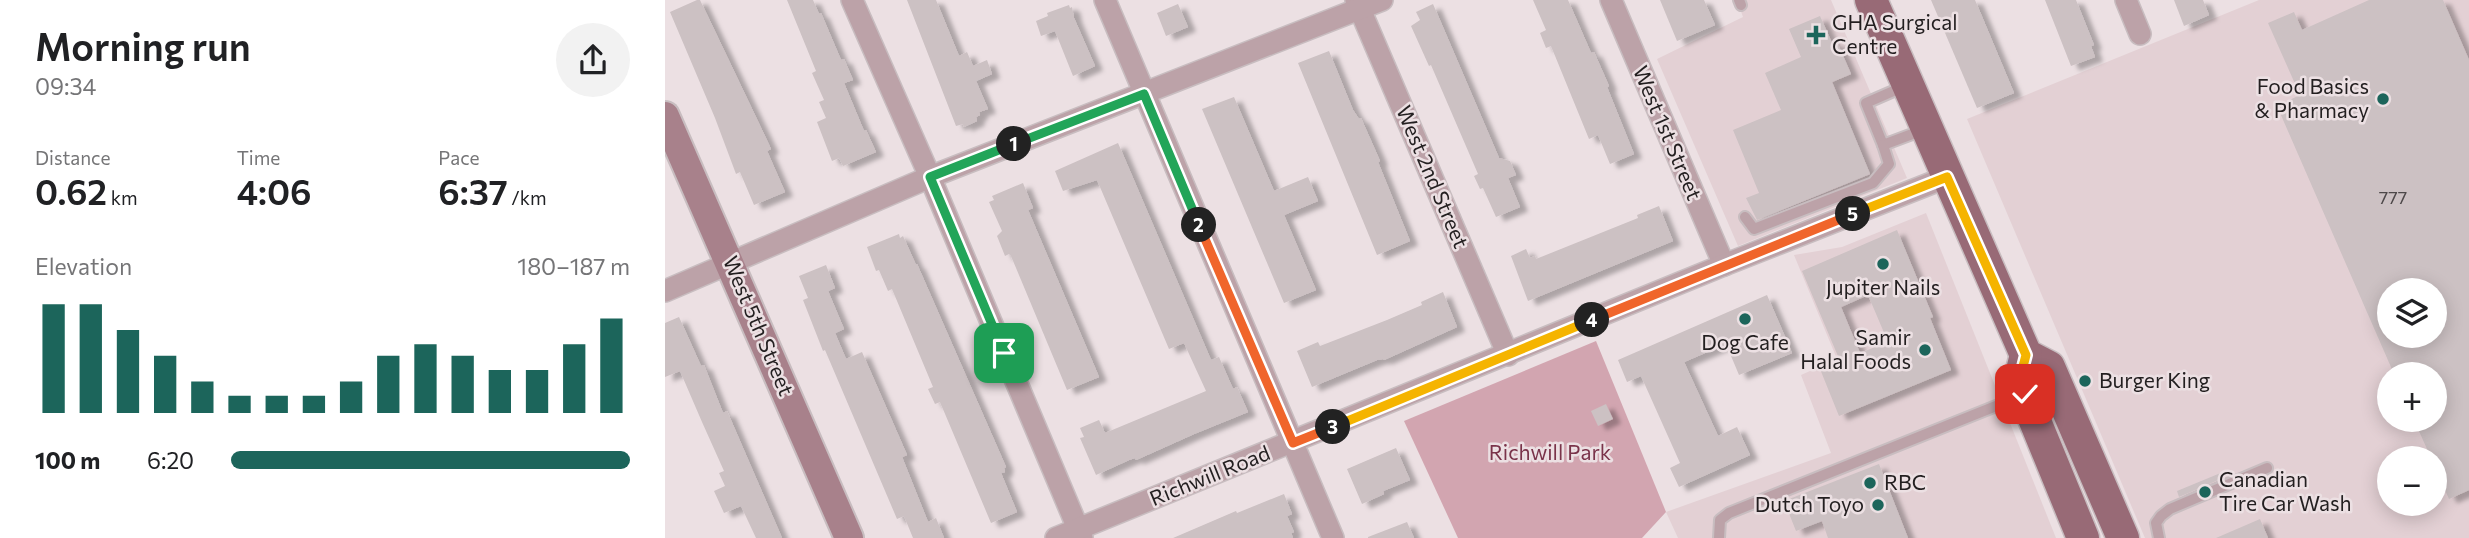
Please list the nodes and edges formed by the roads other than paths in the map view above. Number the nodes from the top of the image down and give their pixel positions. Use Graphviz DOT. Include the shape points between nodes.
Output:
graph roads {
  1 [pos="852,0"];
  2 [pos="1105,0"];
  3 [pos="1382,0"];
  4 [pos="1611,0"];
  5 [pos="1871,0"];
  6 [pos="2126,0"];
  7 [pos="1358,5"];
  8 [pos="2140,34"];
  9 [pos="1907,85"];
  10 [pos="1144,94"];
  11 [pos="665,116"];
  12 [pos="1926,128"];
  13 [pos="1883,145"];
  14 [pos="930,177"];
  15 [pos="1947,177"];
  16 [pos="1745,217"];
  17 [pos="731,264"];
  18 [pos="1724,265"];
  19 [pos="665,291"];
  20 [pos="1508,355"];
  21 [pos="2026,355"];
  22 [pos="2060,392"];
  23 [pos="2025,394"];
  24 [pos="1293,443"];
  25 [pos="2049,451"];
  26 [pos="2267,468"];
  27 [pos="1080,533"];
  28 [pos="849,538"];
  29 [pos="1056,538"];
  30 [pos="1333,538"];
  31 [pos="1719,538"];
  32 [pos="2083,538"];
  33 [pos="2123,538"];
  34 [pos="2159,538"];
  1 -- 14 [label="street"];
  2 -- 10 [label="street"];
  3 -- 7 [label="street"];
  4 -- 18 [label="street, West 1st Street"];
  5 -- 9 [label="main road"];
  6 -- 8 [label="street"];
  7 -- 10 [label="street"];
  7 -- 20 [label="street, West 2nd Street"];
  9 -- 12 [label="main road"];
  9 -- 13 [label="lane" via="1865,103"];
  10 -- 14 [label="street"];
  10 -- 24 [label="street"];
  11 -- 17 [label="main road, West 5th Street"];
  12 -- 13 [label="lane"];
  12 -- 15 [label="main road"];
  13 -- 16 [label="lane" via="1889,164 1873,183 1754,229"];
  14 -- 17 [label="street"];
  14 -- 27 [label="street"];
  15 -- 18 [label="street, Richwill Road"];
  15 -- 21 [label="main road"];
  17 -- 19 [label="street"];
  17 -- 28 [label="main road, West 5th Street"];
  18 -- 20 [label="street, Richwill Road"];
  20 -- 24 [label="street, Richwill Road"];
  21 -- 22 [label="main road" via="2049,367"];
  21 -- 23 [label="main road" via="2019,382"];
  22 -- 25 [label="main road" via="2050,418"];
  22 -- 33 [label="main road"];
  23 -- 25 [label="main road"];
  23 -- 31 [label="lane" via="1729,513 1720,520"];
  24 -- 27 [label="street, Richwill Road"];
  24 -- 30 [label="street"];
  25 -- 32 [label="main road"];
  26 -- 34 [label="lane" via="2170,509 2156,523"];
  27 -- 29 [label="street, Richwill Road"];
}
